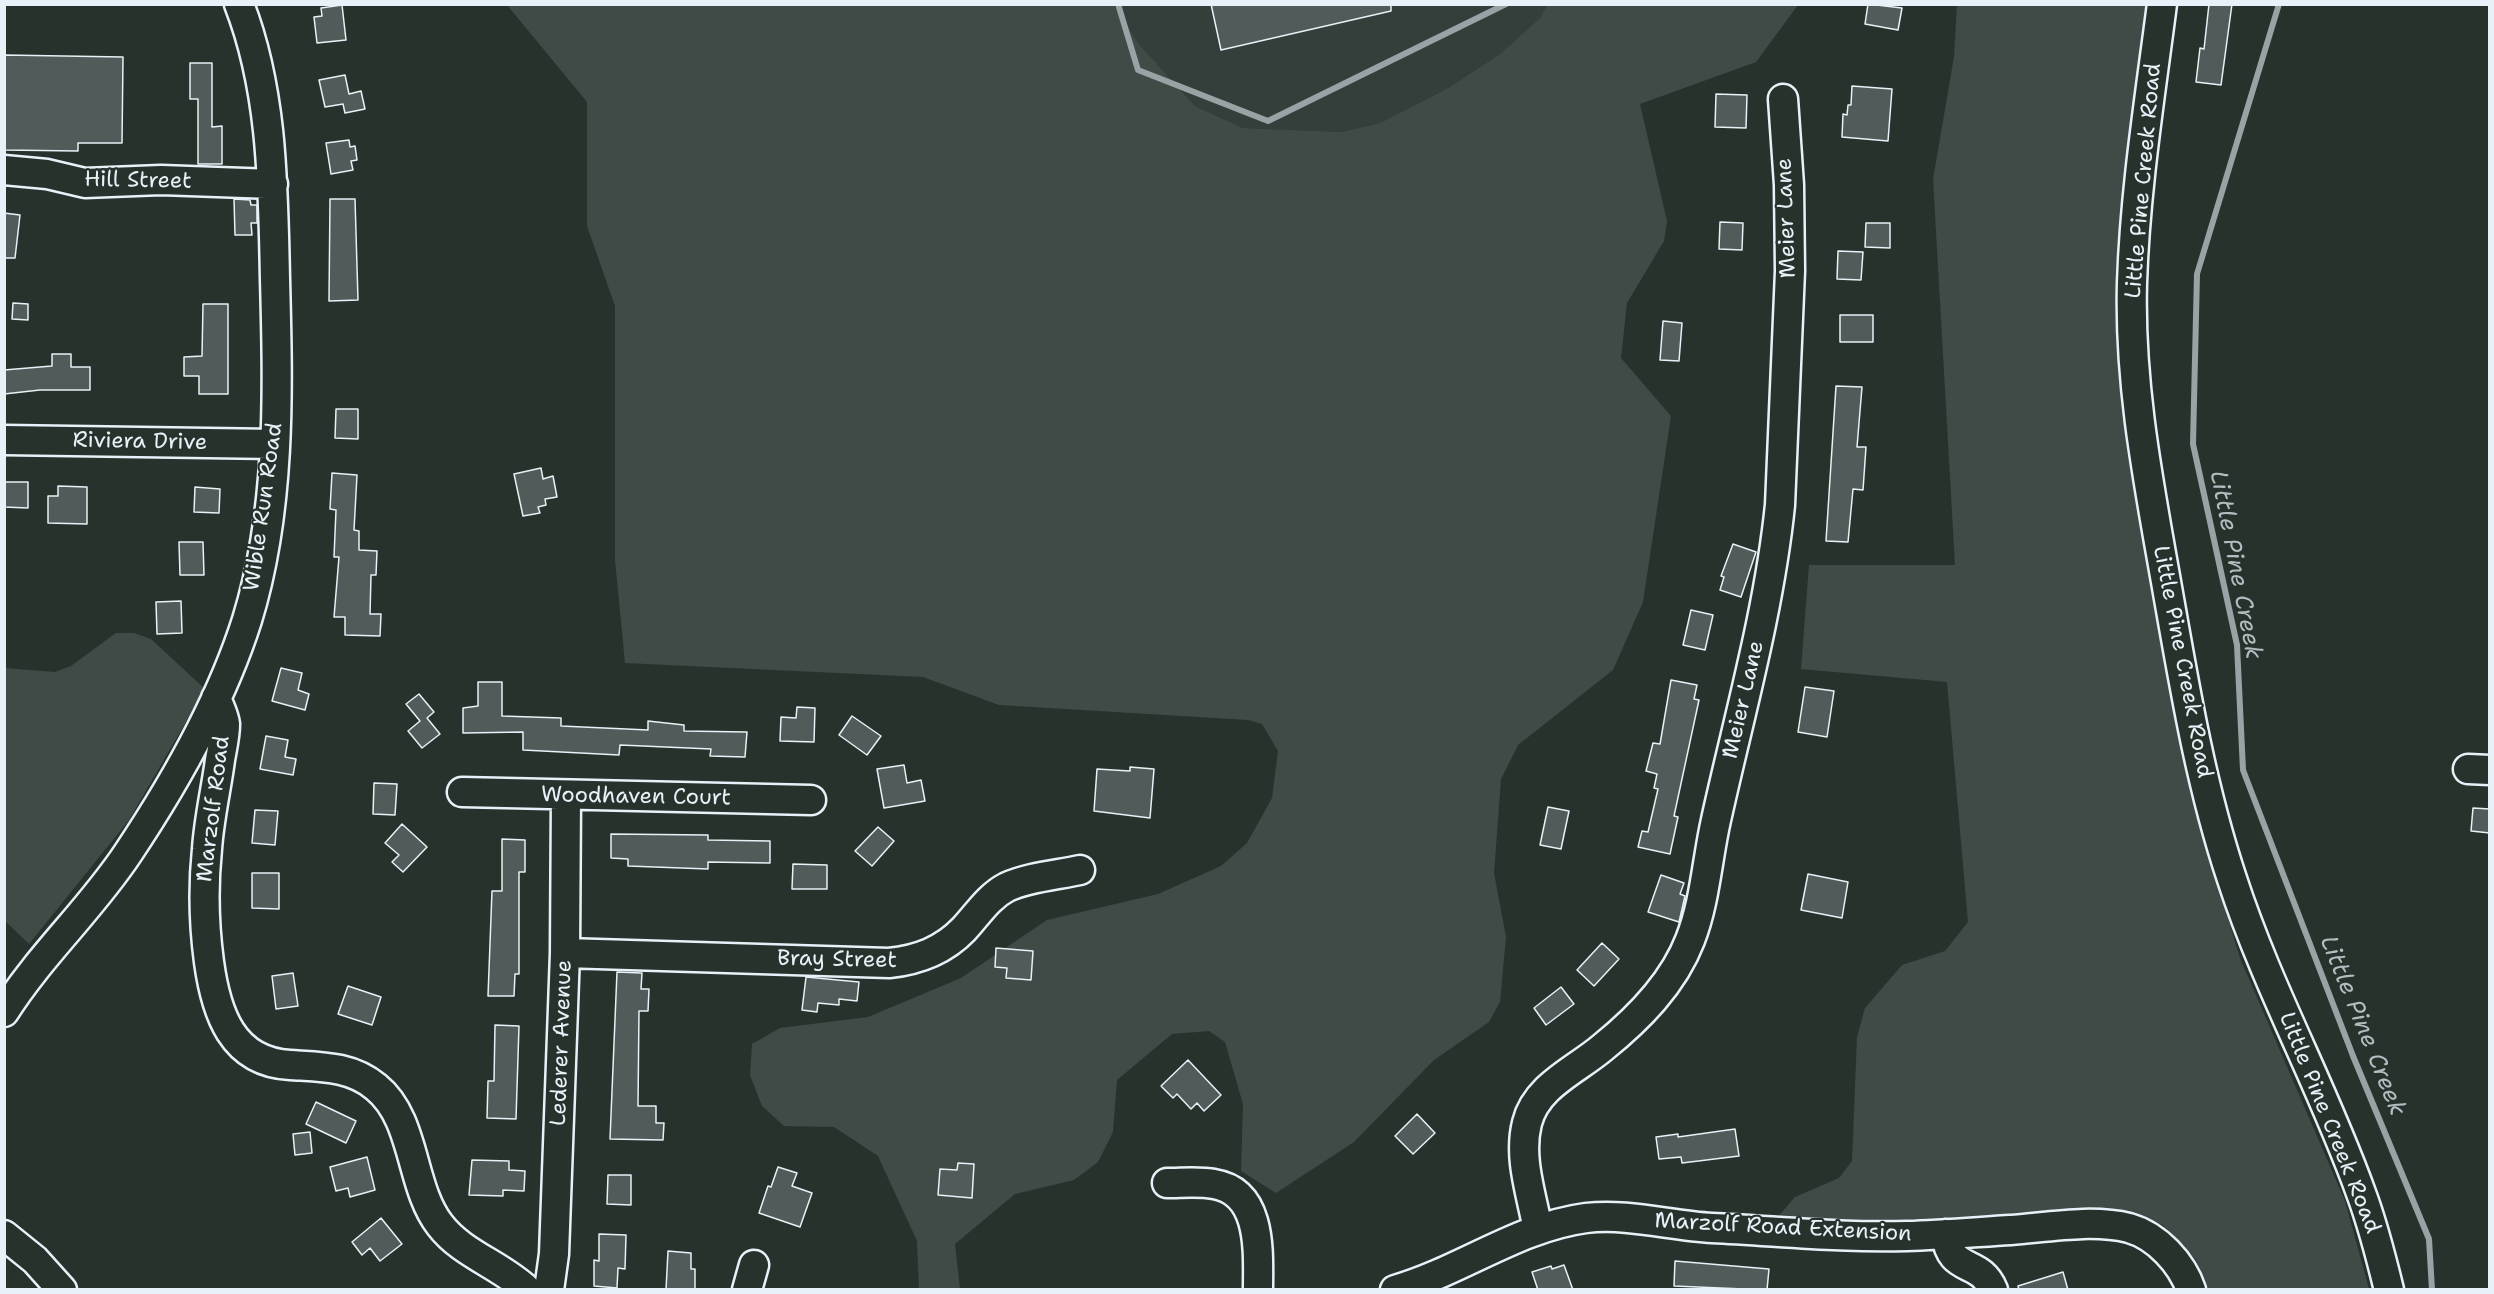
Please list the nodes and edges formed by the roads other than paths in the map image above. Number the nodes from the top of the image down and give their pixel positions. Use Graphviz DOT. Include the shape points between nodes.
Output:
graph roads {
  1 [pos="239,4"];
  2 [pos="2162,4"];
  3 [pos="1783,99"];
  4 [pos="4,170"];
  5 [pos="273,184"];
  6 [pos="4,440"];
  7 [pos="275,444"];
  8 [pos="216,698"];
  9 [pos="462,792"];
  10 [pos="566,795"];
  11 [pos="811,800"];
  12 [pos="1080,870"];
  13 [pos="565,953"];
  14 [pos="4,1012"];
  15 [pos="1167,1183"];
  16 [pos="1538,1230"];
  17 [pos="1946,1234"];
  18 [pos="4,1235"];
  19 [pos="62,1290"];
  20 [pos="527,1290"];
  21 [pos="549,1290"];
  22 [pos="1258,1290"];
  23 [pos="1395,1290"];
  24 [pos="1993,1290"];
  25 [pos="2191,1290"];
  26 [pos="2388,1290"];
  1 -- 5 [label="street, Wible Run Road" via="262,91"];
  2 -- 26 [label="street, Little Pine Creek Road" via="2132,283 2135,385 2143,455 2198,756 2232,880 2275,992 2362,1194"];
  3 -- 16 [label="street, Meier Lane" via="1790,271 1780,505 1776,544 1743,708 1695,926 1681,960 1636,1018 1602,1049 1550,1086 1531,1110 1524,1154"];
  4 -- 5 [label="street, Hill Street" via="48,174 85,183 161,180"];
  5 -- 7 [label="street, Wible Run Road" via="278,386"];
  6 -- 7 [label="street, Riviera Drive"];
  7 -- 8 [label="street, Wible Run Road" via="257,580 235,655"];
  8 -- 14 [label="street, Wible Run Road" via="172,783 128,854 22,984"];
  8 -- 20 [label="street, Marzolf Road" via="225,723 204,882 209,962 221,1014 240,1044 261,1059 274,1064 345,1071 377,1087 402,1125 439,1225 455,1241"];
  9 -- 10 [label="street, Woodhaven Court"];
  10 -- 11 [label="street, Woodhaven Court"];
  10 -- 13 [label="street, Lederer Avenue"];
  12 -- 13 [label="street, Bray Street" via="1008,887 980,908 949,944 906,961"];
  13 -- 21 [label="street, Lederer Avenue" via="554,1254"];
  15 -- 22 [label="street" via="1214,1184 1229,1189 1246,1205 1256,1226"];
  16 -- 17 [label="street, Marzolf Road Extension" via="1601,1217 1853,1236"];
  16 -- 23 [label="street, Marzolf Road Extension" via="1430,1279"];
  17 -- 24 [label="street" via="1953,1257 1982,1272"];
  17 -- 25 [label="street, Marzolf Road Extension" via="2070,1225 2127,1228 2139,1231 2168,1253 2188,1279"];
  18 -- 19 [label="street" via="35,1260"];
}
